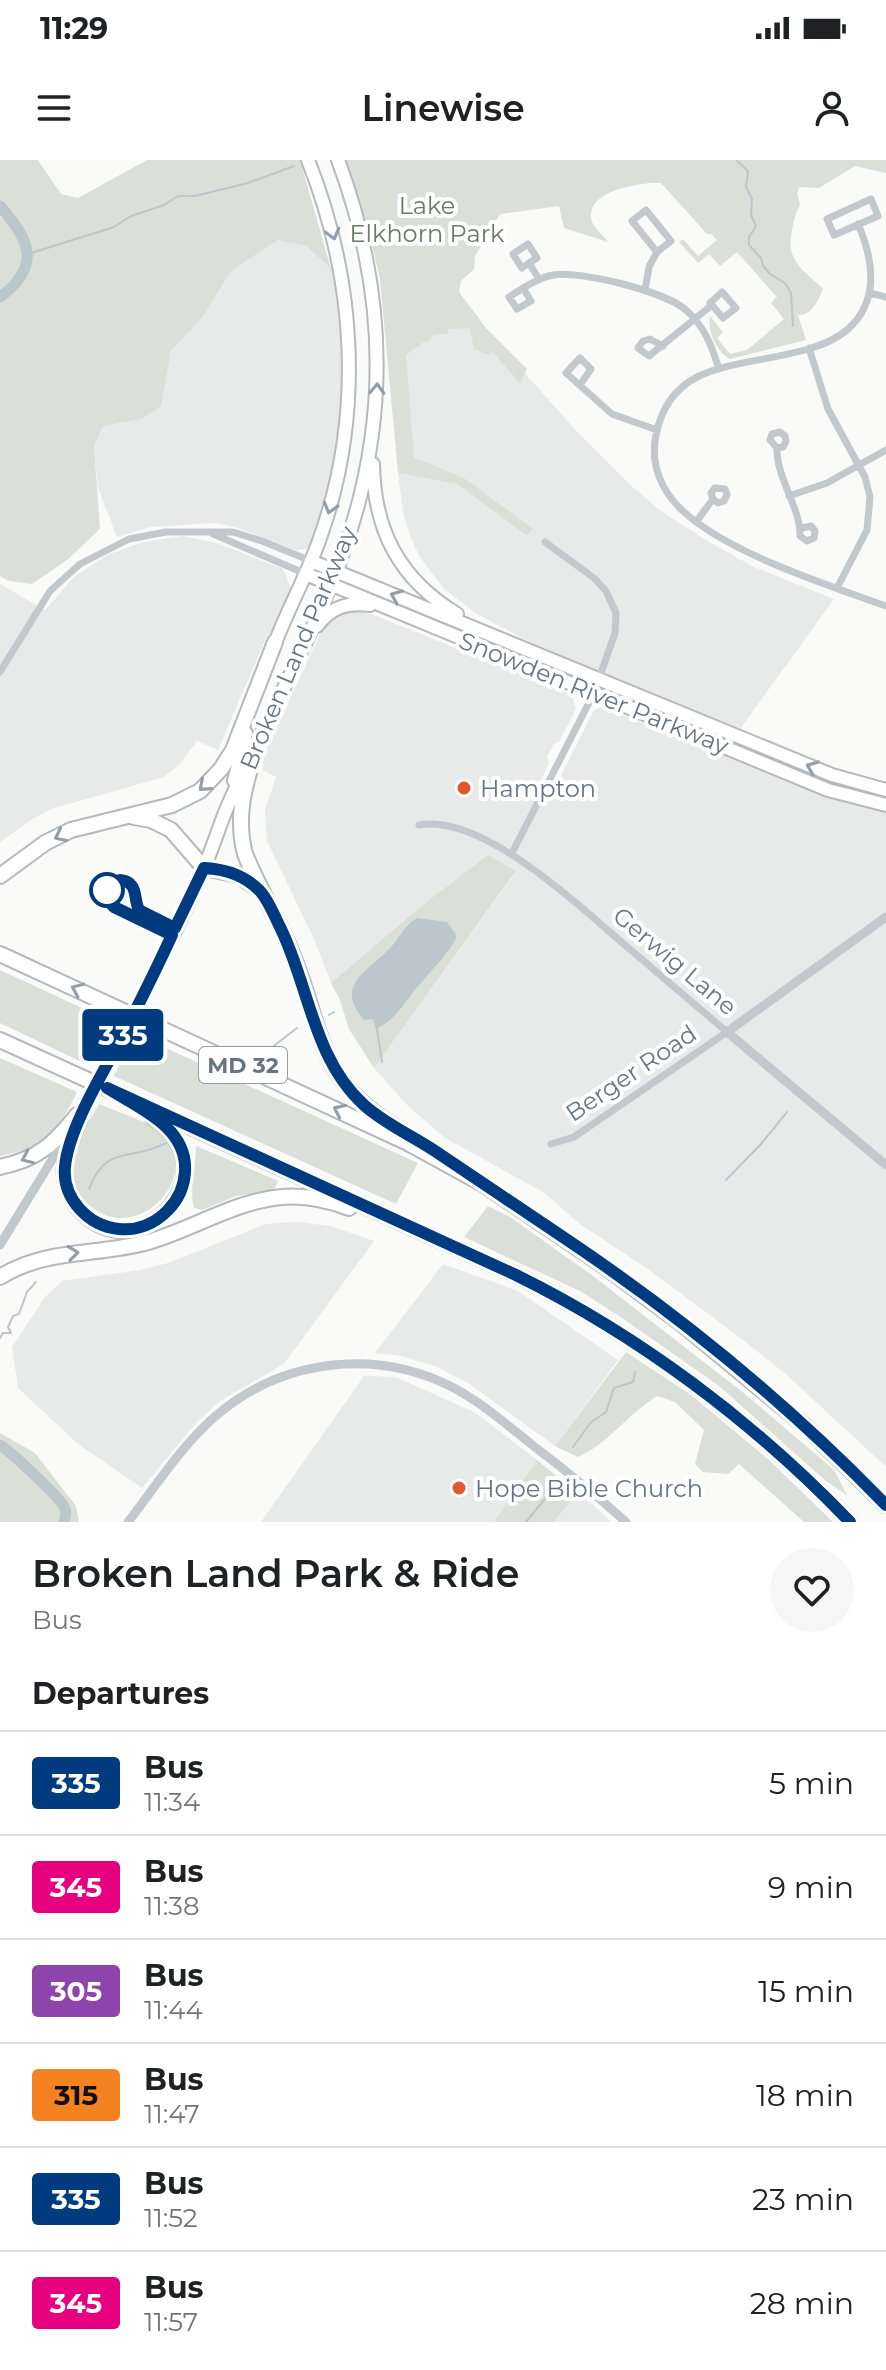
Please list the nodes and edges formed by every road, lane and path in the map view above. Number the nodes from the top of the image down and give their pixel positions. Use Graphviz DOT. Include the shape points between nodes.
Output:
graph roads {
  1 [pos="308,160"];
  2 [pos="338,160"];
  3 [pos="858,224"];
  4 [pos="657,252"];
  5 [pos="529,263"];
  6 [pos="539,279"];
  7 [pos="523,288"];
  8 [pos="645,290"];
  9 [pos="870,293"];
  10 [pos="886,297"];
  11 [pos="712,305"];
  12 [pos="695,319"];
  13 [pos="663,346"];
  14 [pos="809,348"];
  15 [pos="719,369"];
  16 [pos="580,385"];
  17 [pos="657,430"];
  18 [pos="372,443"];
  19 [pos="777,448"];
  20 [pos="886,450"];
  21 [pos="859,466"];
  22 [pos="789,496"];
  23 [pos="713,499"];
  24 [pos="696,522"];
  25 [pos="802,528"];
  26 [pos="211,533"];
  27 [pos="545,542"];
  28 [pos="308,568"];
  29 [pos="336,571"];
  30 [pos="330,585"];
  31 [pos="837,588"];
  32 [pos="886,606"];
  33 [pos="387,608"];
  34 [pos="494,636"];
  35 [pos="275,642"];
  36 [pos="300,652"];
  37 [pos="0,672"];
  38 [pos="599,680"];
  39 [pos="594,693"];
  40 [pos="256,749"];
  41 [pos="886,790"];
  42 [pos="229,804"];
  43 [pos="886,805"];
  44 [pos="130,816"];
  45 [pos="419,825"];
  46 [pos="511,855"];
  47 [pos="204,868"];
  48 [pos="0,876"];
  49 [pos="261,892"];
  50 [pos="886,917"];
  51 [pos="0,954"];
  52 [pos="727,1032"];
  53 [pos="0,1040"];
  54 [pos="0,1049"];
  55 [pos="70,1072"];
  56 [pos="107,1088"];
  57 [pos="87,1102"];
  58 [pos="551,1144"];
  59 [pos="886,1165"];
  60 [pos="0,1167"];
  61 [pos="483,1184"];
  62 [pos="0,1245"];
  63 [pos="456,1248"];
  64 [pos="0,1277"];
  65 [pos="886,1505"];
  66 [pos="128,1522"];
  67 [pos="626,1522"];
  68 [pos="850,1522"];
  1 -- 28 [label="main road, Broken Land Parkway, one-way" via="340,265 349,360 338,475"];
  18 -- 2 [label="main road, Broken Land Parkway, one-way" via="378,361 372,287"];
  3 -- 3 [label="street" via="878,216 871,199 827,219 834,235"];
  3 -- 9 [label="street" via="872,262"];
  4 -- 4 [label="street" via="632,221 646,210 671,241"];
  4 -- 8 [label="street"];
  5 -- 6 [label="street"];
  6 -- 7 [label="street"];
  6 -- 8 [label="street" via="566,274"];
  8 -- 12 [label="street" via="671,299"];
  9 -- 10 [label="street"];
  9 -- 14 [label="street" via="849,328"];
  11 -- 12 [label="street"];
  12 -- 13 [label="street"];
  12 -- 15 [label="street"];
  14 -- 15 [label="street"];
  14 -- 21 [label="street" via="828,409"];
  15 -- 17 [label="street" via="678,390"];
  16 -- 17 [label="street" via="619,419"];
  17 -- 24 [label="street" via="660,481"];
  18 -- 29 [label="main road, Broken Land Parkway"];
  18 -- 34 [label="main road" via="378,512 396,556 423,591"];
  19 -- 22 [label="street"];
  20 -- 21 [label="street"];
  21 -- 22 [label="street"];
  21 -- 31 [label="street" via="868,488 869,518 863,541"];
  22 -- 25 [label="street"];
  23 -- 24 [label="street"];
  24 -- 31 [label="street"];
  26 -- 28 [label="street"];
  26 -- 28 [label="street" via="246,535"];
  26 -- 37 [label="street" via="141,536 80,564 43,599"];
  27 -- 38 [label="street" via="601,584 614,605 615,633"];
  28 -- 29 [label="main road, Snowden River Parkway"];
  28 -- 30 [label="main road, Snowden River Parkway"];
  28 -- 35 [label="main road, Broken Land Parkway"];
  29 -- 30 [label="main road, Broken Land Parkway"];
  34 -- 29 [label="main road, Snowden River Parkway, one-way"];
  30 -- 33 [label="main road, Snowden River Parkway"];
  30 -- 36 [label="main road, Broken Land Parkway"];
  31 -- 32 [label="street"];
  33 -- 36 [label="main road" via="336,608"];
  33 -- 39 [label="main road, Snowden River Parkway"];
  34 -- 38 [label="main road, Snowden River Parkway"];
  35 -- 42 [label="main road, Broken Land Parkway"];
  35 -- 44 [label="highway, one-way" via="221,769 187,799"];
  36 -- 40 [label="main road, Broken Land Parkway"];
  38 -- 39 [label="street"];
  41 -- 38 [label="main road, Snowden River Parkway, one-way" via="832,775"];
  39 -- 43 [label="main road, Snowden River Parkway" via="828,790"];
  39 -- 46 [label="street"];
  40 -- 42 [label="main road, Broken Land Parkway"];
  40 -- 49 [label="highway" via="239,823"];
  42 -- 47 [label="main road, Broken Land Parkway"];
  44 -- 47 [label="highway" via="171,830"];
  44 -- 48 [label="highway, one-way" via="60,835"];
  45 -- 46 [label="street, Gerwig Lane" via="450,826"];
  46 -- 52 [label="street, Gerwig Lane"];
  47 -- 49 [label="highway" via="238,875"];
  47 -- 57 [label="main road, Broken Land Parkway, bridge"];
  49 -- 61 [label="highway" via="299,970 323,1046 348,1089 381,1119"];
  50 -- 52 [label="street, Berger Road"];
  61 -- 51 [label="highway, MD 32, one-way" via="408,1143"];
  52 -- 58 [label="street, Berger Road" via="574,1137"];
  52 -- 59 [label="street, Gerwig Lane"];
  53 -- 55 [label="highway"];
  54 -- 55 [label="highway"];
  55 -- 56 [label="highway"];
  56 -- 57 [label="highway" via="165,1125 182,1149 182,1187 157,1220 128,1229 106,1226 85,1214 71,1196 65,1166"];
  56 -- 63 [label="highway"];
  57 -- 60 [label="highway, one-way" via="48,1148"];
  57 -- 62 [label="street, Broken Land Parkway"];
  61 -- 65 [label="highway, MD 32" via="682,1324 804,1425"];
  64 -- 63 [label="highway, one-way" via="42,1258 144,1243 236,1208 284,1197 336,1203"];
  63 -- 68 [label="highway" via="580,1308 661,1361 752,1431"];
  66 -- 67 [label="street" via="198,1434 235,1400 294,1372 351,1363 403,1368 463,1394"];
}
